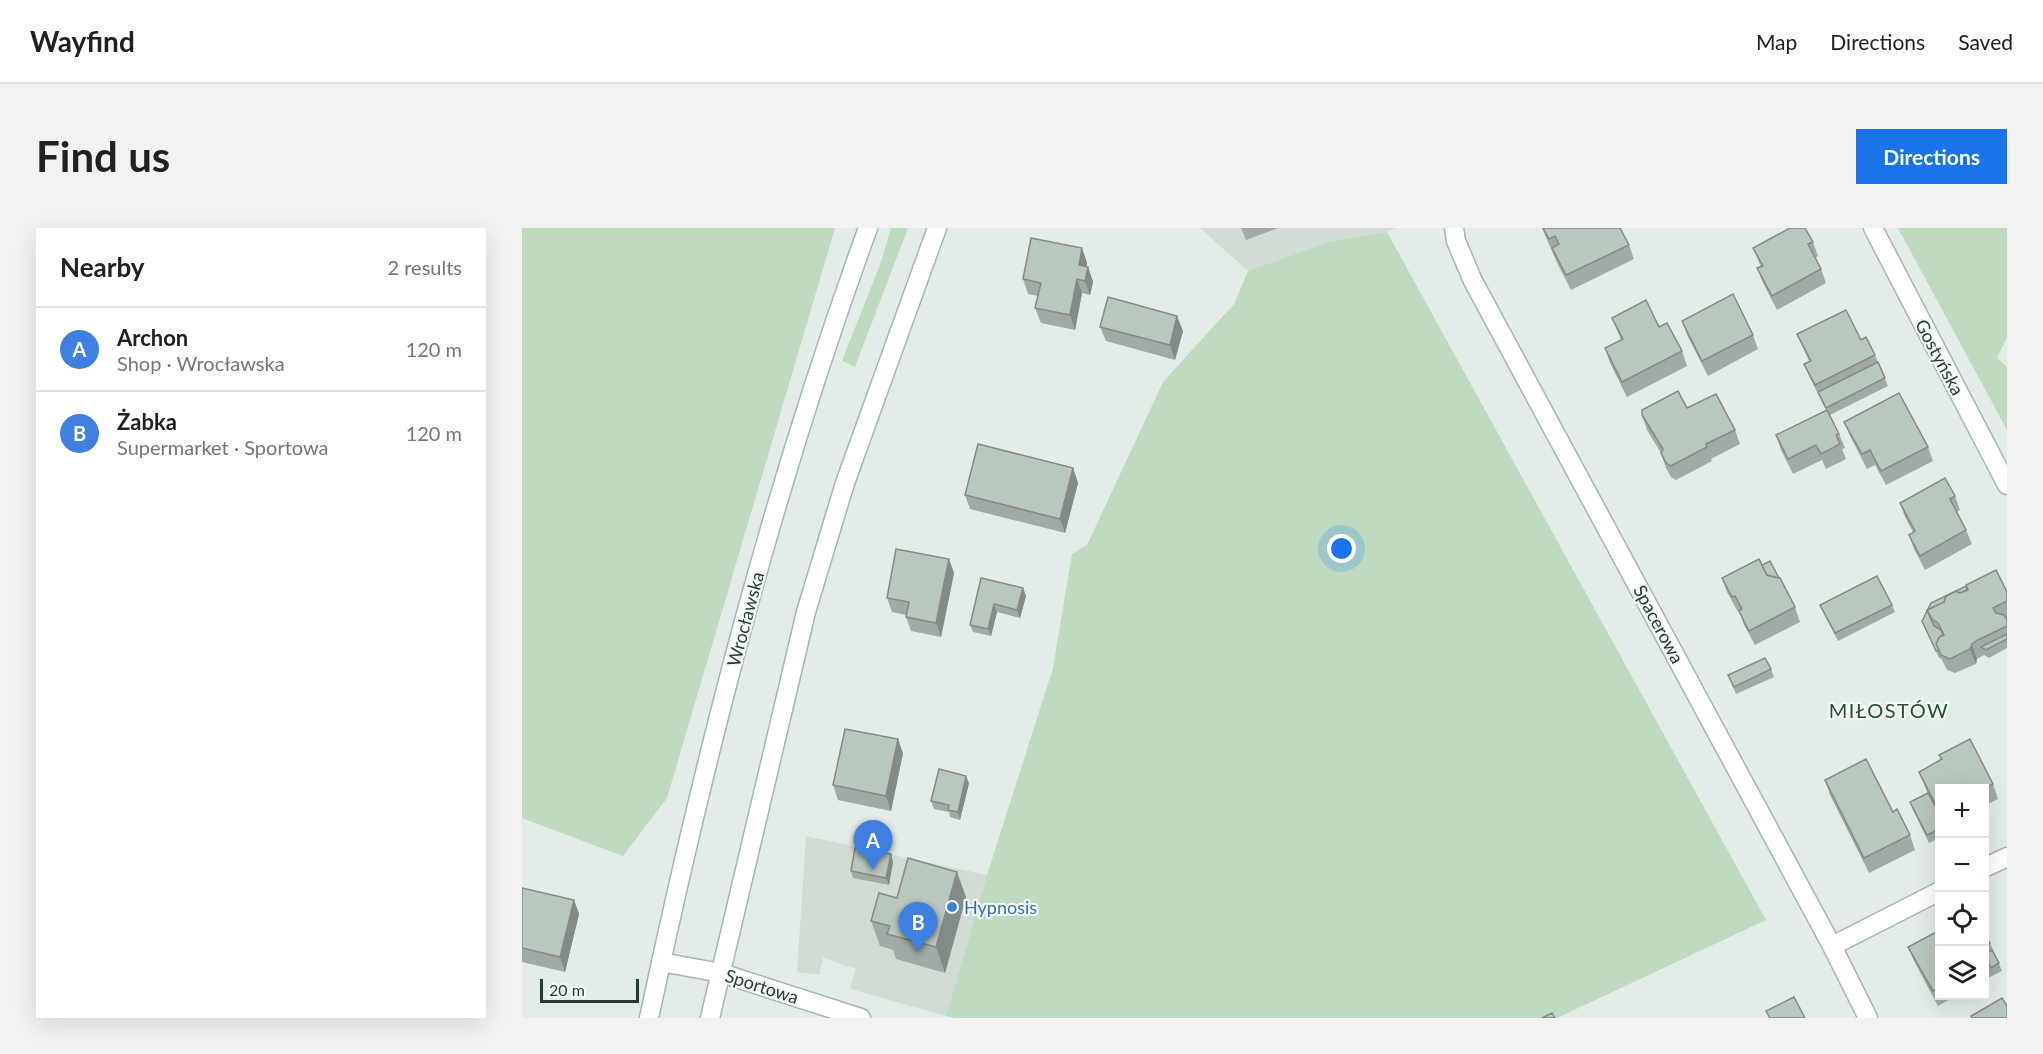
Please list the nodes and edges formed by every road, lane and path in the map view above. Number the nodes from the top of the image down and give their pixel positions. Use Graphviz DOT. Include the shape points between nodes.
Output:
graph roads {
  1 [pos="868,228"];
  2 [pos="1454,228"];
  3 [pos="1873,228"];
  4 [pos="935,230"];
  5 [pos="2007,485"];
  6 [pos="2007,857"];
  7 [pos="1989,866"];
  8 [pos="1938,892"];
  9 [pos="1832,946"];
  10 [pos="661,962"];
  11 [pos="721,973"];
  12 [pos="649,1018"];
  13 [pos="710,1018"];
  14 [pos="861,1018"];
  15 [pos="1868,1018"];
  1 -- 10 [label="main road, Wrocławska" via="791,453 762,552 716,725"];
  2 -- 9 [label="main road, Spacerowa" via="1473,281"];
  3 -- 5 [label="main road, Gostyńska"];
  4 -- 11 [label="main road" via="845,483 806,612"];
  6 -- 7 [label="main road"];
  8 -- 9 [label="main road"];
  9 -- 15 [label="main road, Spacerowa"];
  10 -- 11 [label="main road, Sportowa"];
  10 -- 12 [label="main road, Wrocławska"];
  11 -- 13 [label="main road"];
  11 -- 14 [label="main road, Sportowa"];
}
